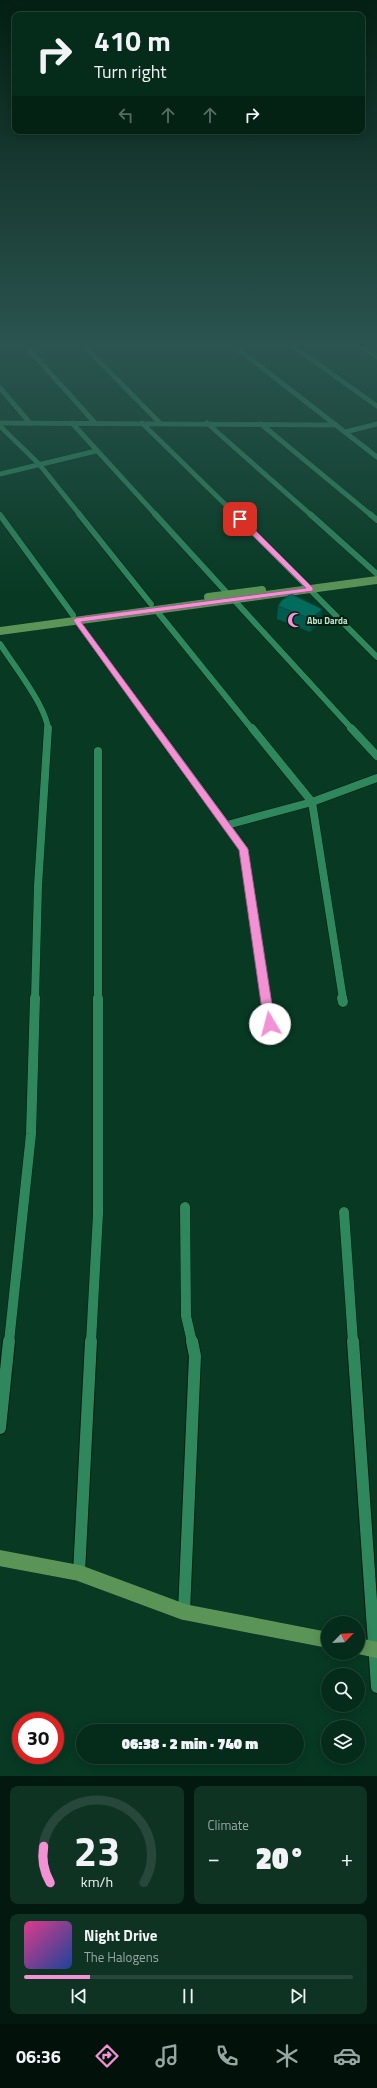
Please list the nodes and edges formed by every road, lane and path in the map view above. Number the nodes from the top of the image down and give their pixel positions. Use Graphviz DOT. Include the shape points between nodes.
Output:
graph roads {
  1 [pos="3,429"];
  2 [pos="77,429"];
  3 [pos="149,429"];
  4 [pos="214,429"];
  5 [pos="267,429"];
  6 [pos="341,429"];
  7 [pos="357,429"];
  8 [pos="345,432"];
  9 [pos="96,451"];
  10 [pos="377,457"];
  11 [pos="38,464"];
  12 [pos="0,474"];
  13 [pos="0,515"];
  14 [pos="377,520"];
  15 [pos="377,574"];
  16 [pos="377,580"];
  17 [pos="309,586"];
  18 [pos="228,594"];
  19 [pos="234,600"];
  20 [pos="154,607"];
  21 [pos="74,617"];
  22 [pos="0,625"];
  23 [pos="0,631"];
  24 [pos="0,644"];
  25 [pos="377,657"];
  26 [pos="98,751"];
  27 [pos="377,756"];
  28 [pos="377,778"];
  29 [pos="312,802"];
  30 [pos="227,825"];
  31 [pos="343,1002"];
  32 [pos="270,1024"];
  33 [pos="184,1207"];
  34 [pos="344,1212"];
  35 [pos="0,1428"];
  36 [pos="0,1558"];
  37 [pos="79,1572"];
  38 [pos="184,1612"];
  39 [pos="321,1639"];
  40 [pos="365,1648"];
  41 [pos="376,1650"];
  42 [pos="377,1687"];
  1 -- 11 [label="street"];
  2 -- 9 [label="street"];
  3 -- 17 [label="street"];
  4 -- 15 [label="street"];
  5 -- 14 [label="street"];
  6 -- 8 [label="street"];
  7 -- 8 [label="street"];
  8 -- 10 [label="street"];
  9 -- 11 [label="street"];
  9 -- 18 [label="street"];
  11 -- 12 [label="street"];
  11 -- 20 [label="street"];
  13 -- 21 [label="street"];
  15 -- 17 [label="street"];
  16 -- 17 [label="street"];
  17 -- 18 [label="street"];
  17 -- 19 [label="street"];
  17 -- 25 [label="street"];
  18 -- 20 [label="street"];
  19 -- 20 [label="street"];
  19 -- 27 [label="street"];
  20 -- 21 [label="street"];
  20 -- 29 [label="street"];
  21 -- 22 [label="street"];
  21 -- 23 [label="street"];
  21 -- 30 [label="street"];
  24 -- 35 [label="street" via="48,722 38,886 31,1134"];
  26 -- 37 [label="street" via="98,1214"];
  28 -- 29 [label="street"];
  29 -- 30 [label="street"];
  29 -- 31 [label="street"];
  30 -- 32 [label="street" via="244,849"];
  33 -- 38 [label="street" via="186,1316 195,1356"];
  34 -- 41 [label="street"];
  36 -- 37 [label="street"];
  37 -- 38 [label="street"];
  38 -- 39 [label="street"];
  40 -- 41 [label="street"];
  41 -- 42 [label="street"];
}
